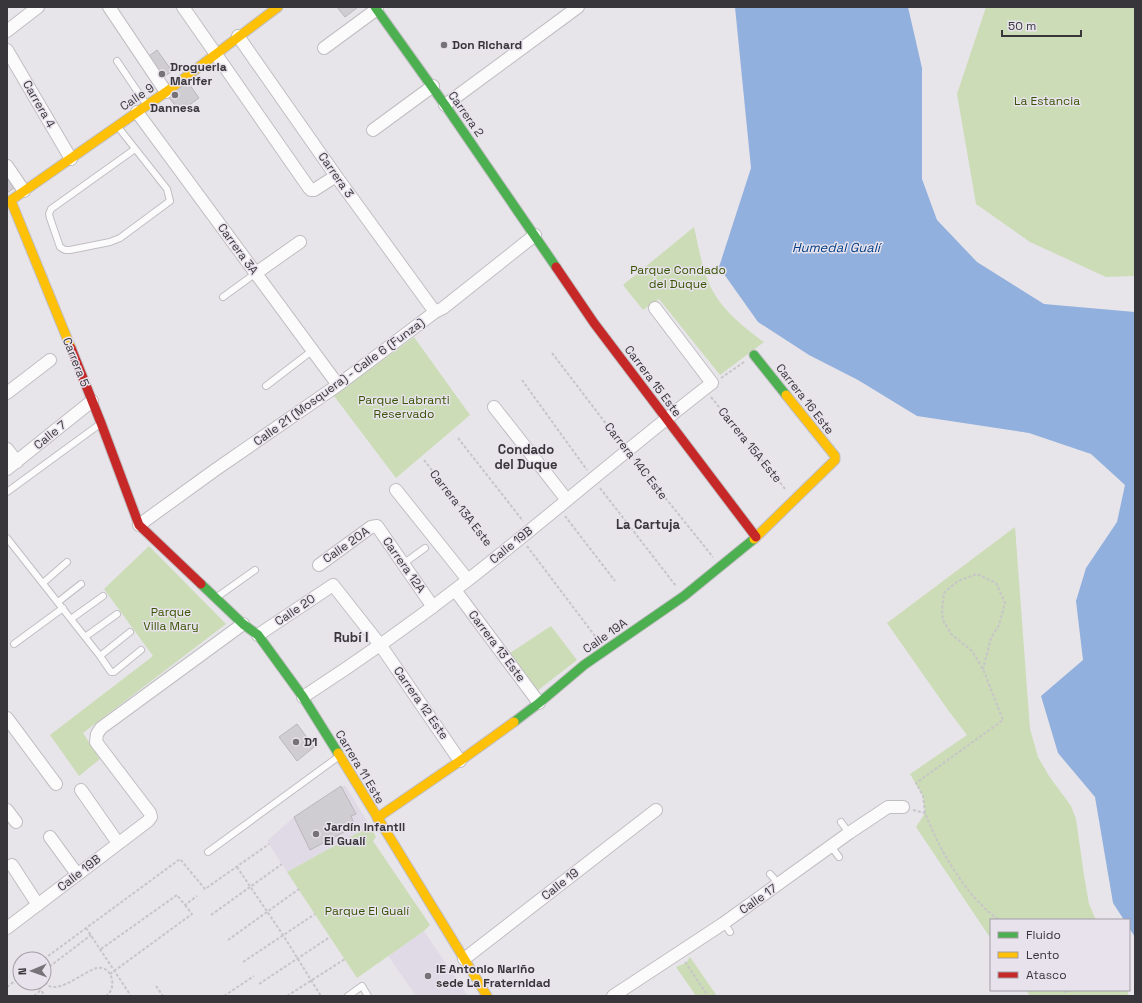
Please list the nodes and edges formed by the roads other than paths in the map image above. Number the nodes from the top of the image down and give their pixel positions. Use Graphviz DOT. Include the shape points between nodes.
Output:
graph roads {
  1 [pos="38,7"];
  2 [pos="109,7"];
  3 [pos="183,7"];
  4 [pos="278,7"];
  5 [pos="578,7"];
  6 [pos="376,8"];
  7 [pos="7,31"];
  8 [pos="238,36"];
  9 [pos="324,48"];
  10 [pos="7,50"];
  11 [pos="215,54"];
  12 [pos="117,61"];
  13 [pos="432,86"];
  14 [pos="166,92"];
  15 [pos="445,104"];
  16 [pos="142,109"];
  17 [pos="117,126"];
  18 [pos="373,130"];
  19 [pos="135,149"];
  20 [pos="71,159"];
  21 [pos="7,166"];
  22 [pos="336,176"];
  23 [pos="24,191"];
  24 [pos="9,202"];
  25 [pos="535,235"];
  26 [pos="300,242"];
  27 [pos="256,273"];
  28 [pos="223,298"];
  29 [pos="655,308"];
  30 [pos="442,311"];
  31 [pos="313,350"];
  32 [pos="754,355"];
  33 [pos="50,360"];
  34 [pos="338,385"];
  35 [pos="266,386"];
  36 [pos="7,393"];
  37 [pos="92,401"];
  38 [pos="494,407"];
  39 [pos="667,419"];
  40 [pos="101,423"];
  41 [pos="7,449"];
  42 [pos="835,460"];
  43 [pos="12,465"];
  44 [pos="396,490"];
  45 [pos="7,492"];
  46 [pos="563,504"];
  47 [pos="139,524"];
  48 [pos="374,526"];
  49 [pos="756,537"];
  50 [pos="7,538"];
  51 [pos="425,548"];
  52 [pos="67,562"];
  53 [pos="403,564"];
  54 [pos="319,565"];
  55 [pos="255,570"];
  56 [pos="468,580"];
  57 [pos="43,583"];
  58 [pos="81,584"];
  59 [pos="333,585"];
  60 [pos="455,590"];
  61 [pos="103,596"];
  62 [pos="215,598"];
  63 [pos="58,602"];
  64 [pos="433,607"];
  65 [pos="63,608"];
  66 [pos="117,614"];
  67 [pos="71,619"];
  68 [pos="243,624"];
  69 [pos="130,632"];
  70 [pos="258,635"];
  71 [pos="85,637"];
  72 [pos="14,644"];
  73 [pos="381,646"];
  74 [pos="141,650"];
  75 [pos="100,656"];
  76 [pos="303,698"];
  77 [pos="539,703"];
  78 [pos="7,718"];
  79 [pos="339,756"];
  80 [pos="460,761"];
  81 [pos="56,784"];
  82 [pos="81,790"];
  83 [pos="903,807"];
  84 [pos="7,810"];
  85 [pos="656,810"];
  86 [pos="377,818"];
  87 [pos="16,822"];
  88 [pos="841,822"];
  89 [pos="849,833"];
  90 [pos="50,837"];
  91 [pos="118,843"];
  92 [pos="830,845"];
  93 [pos="208,852"];
  94 [pos="839,857"];
  95 [pos="12,865"];
  96 [pos="77,874"];
  97 [pos="770,874"];
  98 [pos="779,884"];
  99 [pos="38,905"];
  100 [pos="7,928"];
  101 [pos="464,959"];
  102 [pos="348,996"];
  103 [pos="368,996"];
  104 [pos="487,996"];
  105 [pos="613,996"];
  1 -- 7 [label="street"];
  2 -- 14 [label="street"];
  3 -- 11 [label="street"];
  4 -- 8 [label="street, Calle 9"];
  5 -- 15 [label="street"];
  6 -- 9 [label="street"];
  6 -- 13 [label="street, Carrera 2"];
  8 -- 11 [label="street, Calle 9"];
  8 -- 22 [label="street, Carrera 3"];
  10 -- 20 [label="street, Carrera 4"];
  11 -- 14 [label="street, Calle 9"];
  11 -- 22 [label="street" via="311,190"];
  12 -- 16 [label="lane"];
  13 -- 15 [label="street, Carrera 2"];
  13 -- 18 [label="street"];
  14 -- 16 [label="street, Calle 9"];
  15 -- 25 [label="street, Carrera 2"];
  16 -- 17 [label="street, Calle 9"];
  16 -- 27 [label="street, Carrera 3A"];
  17 -- 19 [label="lane"];
  17 -- 20 [label="street, Calle 9"];
  19 -- 19 [label="lane" via="167,189 170,201 120,238 65,250 60,246 50,218 51,209"];
  20 -- 23 [label="street, Calle 9"];
  21 -- 23 [label="street"];
  22 -- 30 [label="street, Carrera 3"];
  23 -- 24 [label="street, Calle 9"];
  24 -- 37 [label="street, Carrera 5"];
  25 -- 30 [label="street, Calle 21 (Mosquera) - Calle 6 (Funza)"];
  25 -- 39 [label="street, Carrera 15 Este" via="594,323"];
  26 -- 27 [label="street"];
  27 -- 28 [label="lane"];
  27 -- 31 [label="street, Carrera 3A"];
  29 -- 39 [label="street, Calle 19B" via="708,387"];
  30 -- 34 [label="street, Calle 21 (Mosquera) - Calle 6 (Funza)"];
  31 -- 34 [label="street, Carrera 3A"];
  31 -- 35 [label="lane"];
  32 -- 42 [label="street, Carrera 16 Este"];
  33 -- 36 [label="street"];
  34 -- 47 [label="street, Calle 21 (Mosquera) - Calle 6 (Funza)" via="310,409 215,470"];
  37 -- 40 [label="street, Carrera 5"];
  37 -- 43 [label="street, Calle 7"];
  38 -- 46 [label="street"];
  39 -- 46 [label="street, Calle 19B"];
  39 -- 49 [label="street, Carrera 15 Este"];
  40 -- 45 [label="lane"];
  40 -- 47 [label="street, Carrera 5"];
  41 -- 43 [label="street"];
  42 -- 49 [label="street, Calle 19A"];
  44 -- 56 [label="street"];
  46 -- 56 [label="street, Calle 19B"];
  47 -- 62 [label="street"];
  48 -- 53 [label="street, Carrera 12A" via="377,526"];
  48 -- 54 [label="street, Calle 20A"];
  49 -- 77 [label="street, Calle 19A" via="684,596 584,665"];
  50 -- 57 [label="lane"];
  51 -- 53 [label="lane"];
  52 -- 57 [label="lane"];
  53 -- 64 [label="street, Carrera 12A"];
  55 -- 62 [label="lane"];
  56 -- 60 [label="street, Calle 19B"];
  57 -- 63 [label="lane"];
  58 -- 63 [label="lane"];
  59 -- 70 [label="street, Calle 20"];
  59 -- 73 [label="street, Carrera 12 Este"];
  60 -- 64 [label="street, Calle 19B"];
  60 -- 77 [label="street, Carrera 13 Este"];
  61 -- 67 [label="lane"];
  62 -- 68 [label="street"];
  63 -- 65 [label="lane"];
  64 -- 73 [label="street, Calle 19B"];
  65 -- 67 [label="lane"];
  65 -- 72 [label="lane"];
  66 -- 71 [label="lane"];
  67 -- 71 [label="lane"];
  68 -- 70 [label="street"];
  68 -- 91 [label="street, Calle 19B" via="101,728 97,734 96,742 154,816"];
  69 -- 75 [label="lane"];
  70 -- 76 [label="street, Carrera 11 Este"];
  71 -- 75 [label="lane"];
  73 -- 76 [label="street, Calle 19B"];
  73 -- 80 [label="street, Carrera 12 Este"];
  74 -- 75 [label="lane" via="114,672 111,672"];
  76 -- 79 [label="street, Carrera 11 Este"];
  77 -- 80 [label="street, Calle 19A"];
  78 -- 81 [label="street"];
  79 -- 86 [label="street, Carrera 11 Este"];
  79 -- 93 [label="lane"];
  80 -- 86 [label="street, Calle 19A"];
  82 -- 91 [label="street"];
  83 -- 89 [label="street, Calle 17" via="888,807"];
  84 -- 87 [label="street"];
  85 -- 101 [label="street, Calle 19"];
  86 -- 101 [label="street, Carrera 11 Este"];
  88 -- 89 [label="lane"];
  89 -- 92 [label="street, Calle 17"];
  90 -- 96 [label="street"];
  91 -- 96 [label="street, Calle 19B"];
  92 -- 94 [label="lane"];
  92 -- 98 [label="street, Calle 17"];
  95 -- 99 [label="street"];
  96 -- 99 [label="street, Calle 19B"];
  97 -- 98 [label="lane"];
  98 -- 105 [label="street, Calle 17" via="727,927 678,953"];
  99 -- 100 [label="street, Calle 19B"];
  101 -- 104 [label="street, Carrera 11 Este"];
  102 -- 103 [label="lane" via="362,986"];
}
